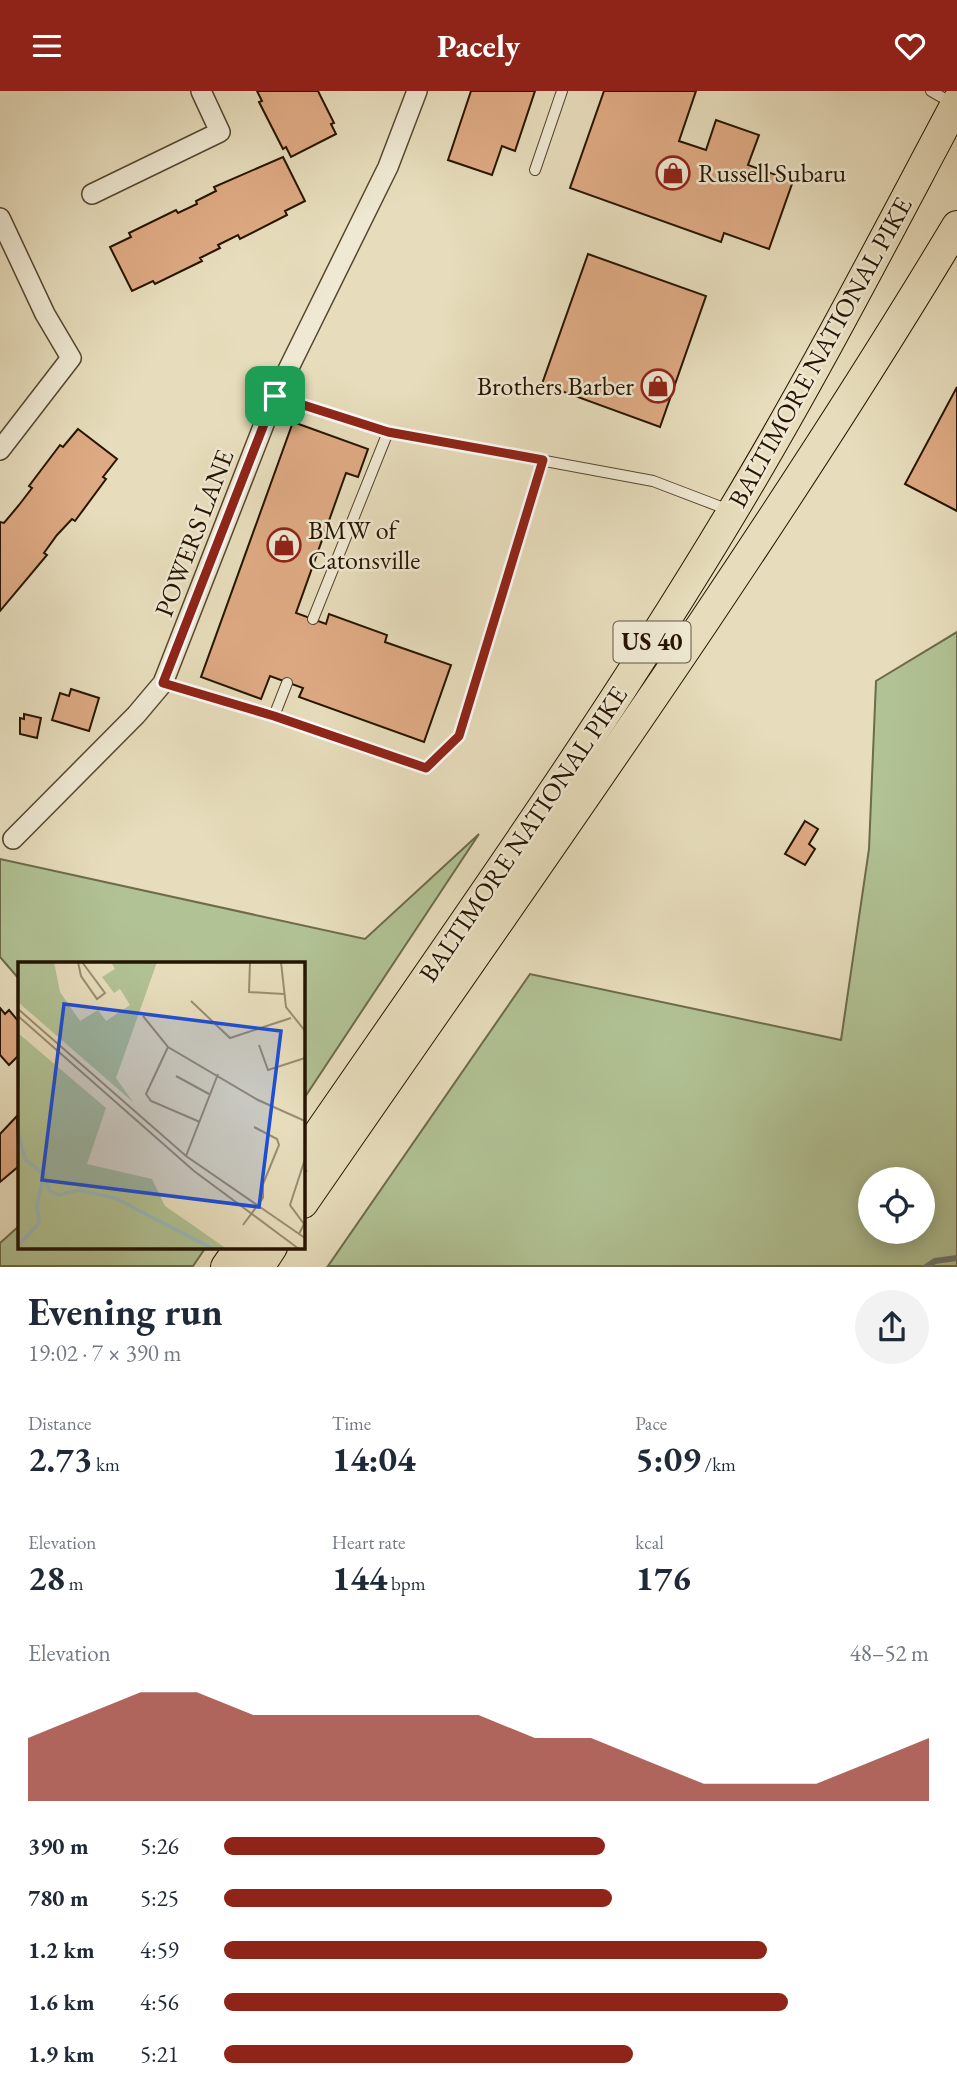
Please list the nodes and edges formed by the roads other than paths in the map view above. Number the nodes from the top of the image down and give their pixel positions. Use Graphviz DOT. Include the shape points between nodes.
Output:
graph roads {
  1 [pos="201,91"];
  2 [pos="417,91"];
  3 [pos="562,91"];
  4 [pos="950,101"];
  5 [pos="535,170"];
  6 [pos="92,194"];
  7 [pos="0,218"];
  8 [pos="957,226"];
  9 [pos="275,396"];
  10 [pos="388,432"];
  11 [pos="0,450"];
  12 [pos="543,460"];
  13 [pos="732,512"];
  14 [pos="313,619"];
  15 [pos="163,683"];
  16 [pos="287,683"];
  17 [pos="274,716"];
  18 [pos="13,839"];
  19 [pos="304,1155"];
  20 [pos="304,1202"];
  21 [pos="239,1249"];
  22 [pos="271,1249"];
  23 [pos="226,1266"];
  24 [pos="259,1266"];
  1 -- 6 [label="street" via="220,132"];
  2 -- 9 [label="street, POWERS LANE" via="388,167"];
  3 -- 5 [label="lane"];
  4 -- 13 [label="main road, BALTIMORE NATIONAL PIKE / US 40"];
  7 -- 11 [label="street" via="71,358"];
  8 -- 20 [label="main road, BALTIMORE NATIONAL PIKE / US 40" via="687,646"];
  9 -- 10 [label="lane"];
  9 -- 15 [label="street, POWERS LANE"];
  10 -- 12 [label="lane"];
  10 -- 14 [label="lane"];
  12 -- 13 [label="lane" via="653,481"];
  12 -- 17 [label="lane" via="459,736 426,768"];
  13 -- 19 [label="main road, BALTIMORE NATIONAL PIKE / US 40" via="576,760"];
  15 -- 17 [label="lane"];
  15 -- 18 [label="street, POWERS LANE"];
  16 -- 17 [label="lane"];
  21 -- 23 [label="main road"];
  22 -- 24 [label="main road"];
}
